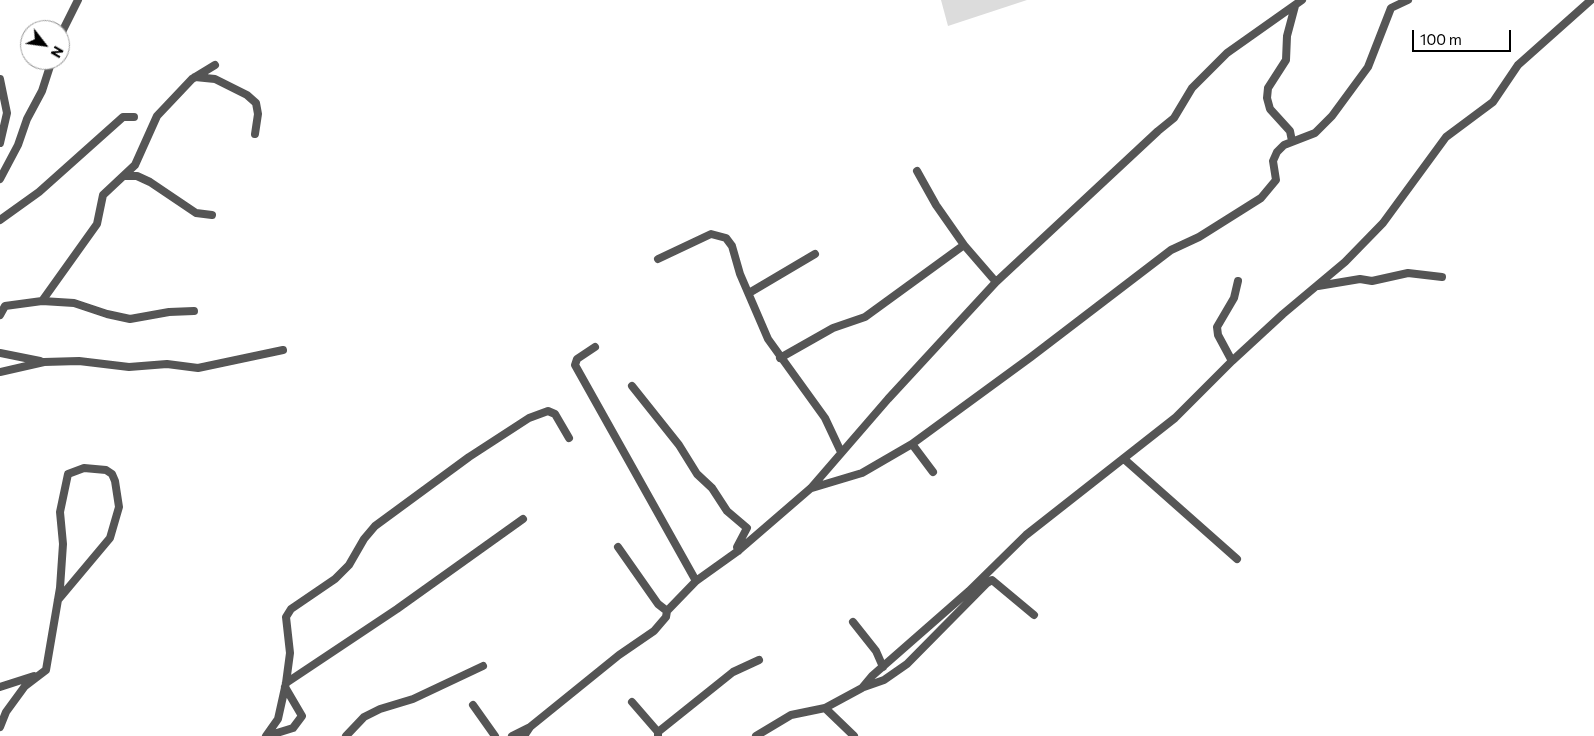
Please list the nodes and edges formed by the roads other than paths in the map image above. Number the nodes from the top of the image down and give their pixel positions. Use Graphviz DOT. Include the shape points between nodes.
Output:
graph roads {
  1 [pos="78,0"];
  2 [pos="1408,0"];
  3 [pos="1591,0"];
  4 [pos="1299,2"];
  5 [pos="68,20"];
  6 [pos="215,65"];
  7 [pos="49,70"];
  8 [pos="195,77"];
  9 [pos="0,78"];
  10 [pos="134,117"];
  11 [pos="255,134"];
  12 [pos="1292,141"];
  13 [pos="0,143"];
  14 [pos="917,171"];
  15 [pos="125,176"];
  16 [pos="0,179"];
  17 [pos="212,215"];
  18 [pos="0,220"];
  19 [pos="964,245"];
  20 [pos="815,254"];
  21 [pos="658,259"];
  22 [pos="1442,277"];
  23 [pos="1238,280"];
  24 [pos="996,282"];
  25 [pos="1316,286"];
  26 [pos="749,293"];
  27 [pos="42,301"];
  28 [pos="194,311"];
  29 [pos="0,315"];
  30 [pos="595,347"];
  31 [pos="283,350"];
  32 [pos="0,353"];
  33 [pos="780,358"];
  34 [pos="1232,361"];
  35 [pos="44,362"];
  36 [pos="0,372"];
  37 [pos="632,386"];
  38 [pos="569,438"];
  39 [pos="912,444"];
  40 [pos="841,452"];
  41 [pos="1124,459"];
  42 [pos="933,472"];
  43 [pos="811,488"];
  44 [pos="523,519"];
  45 [pos="618,547"];
  46 [pos="738,552"];
  47 [pos="1237,559"];
  48 [pos="696,581"];
  49 [pos="968,591"];
  50 [pos="58,600"];
  51 [pos="964,606"];
  52 [pos="667,611"];
  53 [pos="1034,614"];
  54 [pos="852,622"];
  55 [pos="759,660"];
  56 [pos="483,666"];
  57 [pos="883,667"];
  58 [pos="39,675"];
  59 [pos="286,685"];
  60 [pos="0,687"];
  61 [pos="862,688"];
  62 [pos="632,702"];
  63 [pos="473,705"];
  64 [pos="825,708"];
  65 [pos="0,726"];
  66 [pos="530,727"];
  67 [pos="658,734"];
  68 [pos="266,736"];
  69 [pos="346,736"];
  70 [pos="495,736"];
  71 [pos="512,736"];
  72 [pos="524,736"];
  73 [pos="758,736"];
  74 [pos="854,736"];
  1 -- 5 [label="street"];
  2 -- 12 [label="street" via="1391,8 1368,68 1332,116 1314,132"];
  3 -- 25 [label="street" via="1518,65 1494,102 1446,138 1383,224"];
  4 -- 12 [label="street" via="1287,36 1286,60 1268,88 1267,98 1270,109 1290,131"];
  4 -- 24 [label="street" via="1227,54 1192,88 1174,118"];
  6 -- 8 [label="street"];
  7 -- 16 [label="street" via="18,146"];
  8 -- 11 [label="street" via="215,79 256,103"];
  8 -- 15 [label="street" via="158,116 135,165"];
  9 -- 13 [label="street" via="6,113"];
  10 -- 18 [label="street" via="124,117 39,192"];
  12 -- 39 [label="street" via="1277,152 1273,161 1276,180 1261,198 1199,237 1171,250"];
  14 -- 19 [label="street"];
  15 -- 17 [label="street" via="137,176 196,213"];
  15 -- 27 [label="street" via="103,195 97,224"];
  19 -- 24 [label="street"];
  19 -- 33 [label="street" via="865,317 833,328"];
  20 -- 26 [label="street"];
  21 -- 26 [label="street" via="711,234 722,235 732,246"];
  22 -- 25 [label="street" via="1408,273 1372,281 1360,279"];
  23 -- 34 [label="street" via="1234,298 1217,327 1218,336"];
  24 -- 40 [label="street"];
  25 -- 34 [label="street"];
  26 -- 33 [label="street" via="768,339"];
  27 -- 28 [label="street" via="74,303 130,318"];
  27 -- 29 [label="street" via="5,306"];
  30 -- 48 [label="street" via="577,359 575,365"];
  31 -- 35 [label="street" via="198,368 167,364 129,367 79,360"];
  32 -- 35 [label="street"];
  33 -- 40 [label="street" via="825,418"];
  34 -- 41 [label="street" via="1175,418"];
  35 -- 36 [label="street"];
  37 -- 46 [label="street" via="679,445 697,474 747,528 737,547"];
  38 -- 59 [label="street" via="555,414 548,411 529,418 376,526 349,565 286,617 290,653"];
  39 -- 42 [label="street"];
  39 -- 43 [label="street" via="862,473"];
  40 -- 43 [label="street"];
  41 -- 47 [label="street"];
  41 -- 49 [label="street" via="1026,535"];
  43 -- 46 [label="street"];
  44 -- 59 [label="street"];
  45 -- 52 [label="street" via="658,604"];
  46 -- 48 [label="street"];
  48 -- 52 [label="street"];
  49 -- 51 [label="street"];
  49 -- 57 [label="street"];
  50 -- 50 [label="street" via="63,544 60,512 68,474 84,468 106,470 112,474 119,507 110,538"];
  50 -- 58 [label="street" via="46,670"];
  51 -- 53 [label="street" via="992,580"];
  51 -- 61 [label="street" via="907,664 884,680"];
  52 -- 66 [label="street" via="666,618 654,631 619,654"];
  54 -- 57 [label="street" via="876,651"];
  55 -- 67 [label="street" via="733,672"];
  56 -- 69 [label="street" via="413,699 364,717"];
  57 -- 61 [label="street"];
  58 -- 60 [label="street"];
  58 -- 65 [label="street" via="25,686"];
  59 -- 68 [label="street" via="278,719"];
  59 -- 68 [label="street" via="302,716 293,728"];
  61 -- 64 [label="street"];
  62 -- 67 [label="street"];
  63 -- 70 [label="street"];
  64 -- 73 [label="street" via="792,715"];
  64 -- 74 [label="street"];
  66 -- 71 [label="street"];
  66 -- 72 [label="street"];
}
